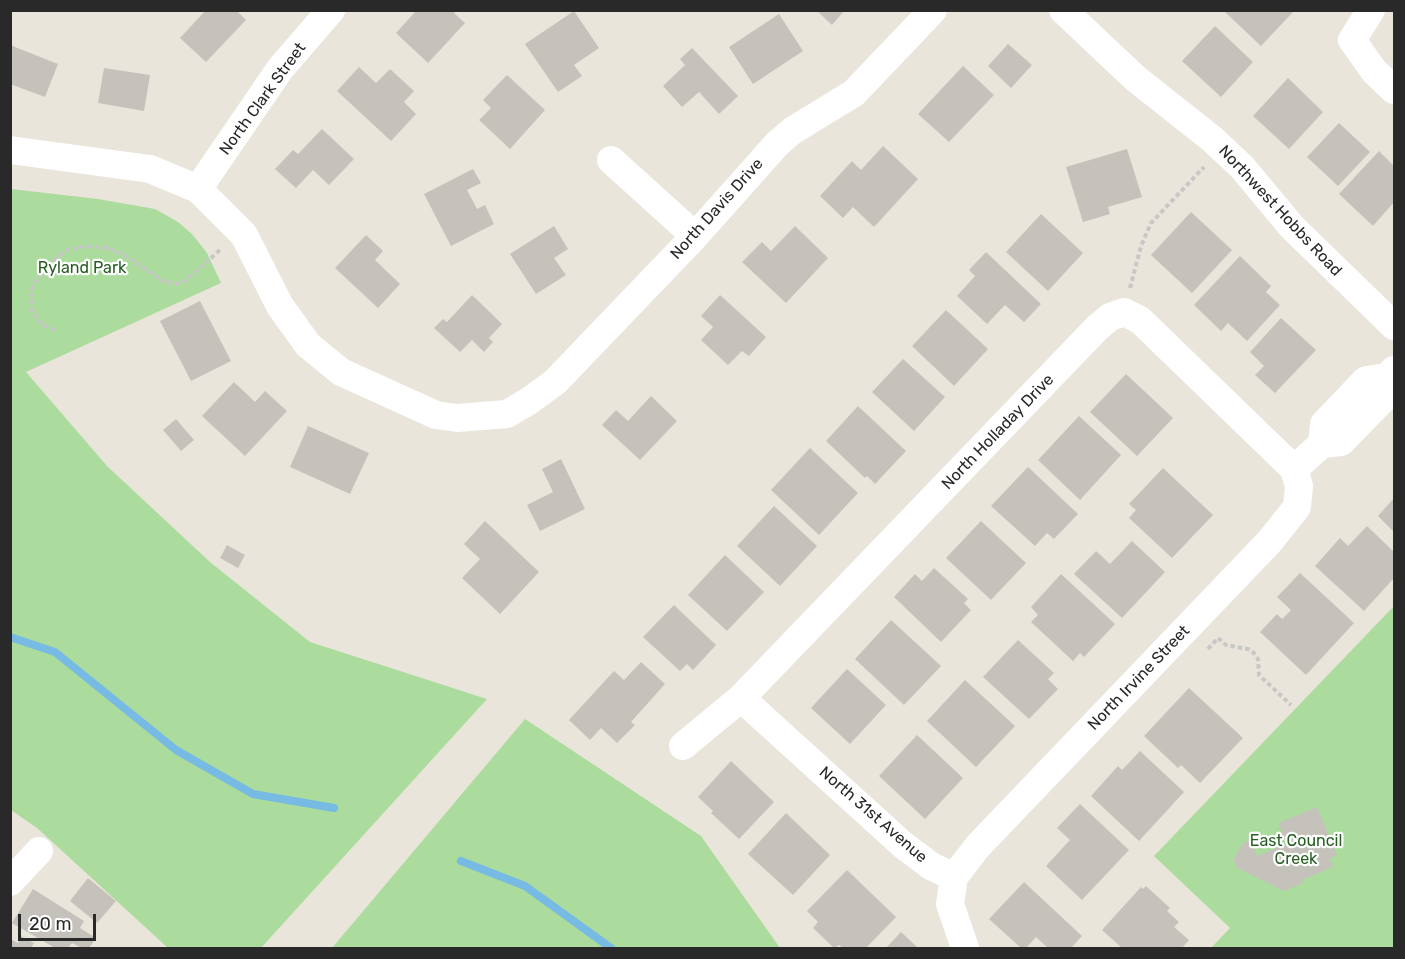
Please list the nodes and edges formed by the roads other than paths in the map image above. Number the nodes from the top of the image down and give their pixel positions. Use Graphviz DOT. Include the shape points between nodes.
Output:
graph roads {
  1 [pos="331,10"];
  2 [pos="933,10"];
  3 [pos="1063,10"];
  4 [pos="1371,10"];
  5 [pos="1395,90"];
  6 [pos="10,150"];
  7 [pos="611,160"];
  8 [pos="198,189"];
  9 [pos="695,236"];
  10 [pos="1395,326"];
  11 [pos="1391,374"];
  12 [pos="1294,469"];
  13 [pos="741,698"];
  14 [pos="683,746"];
  15 [pos="39,851"];
  16 [pos="954,877"];
  17 [pos="10,882"];
  18 [pos="965,948"];
  1 -- 8 [label="street, North Clark Street" via="280,69"];
  2 -- 9 [label="street, North Davis Drive" via="854,93 777,144"];
  3 -- 10 [label="street, Northwest Hobbs Road" via="1161,100 1222,149 1314,249"];
  4 -- 5 [label="street" via="1352,40 1374,71"];
  6 -- 8 [label="street" via="150,168"];
  7 -- 9 [label="street"];
  8 -- 9 [label="street, North Davis Drive" via="240,231 280,306 308,345 341,372 436,415 457,418 507,414 555,382"];
  11 -- 12 [label="street" via="1383,399 1341,442 1322,444"];
  12 -- 13 [label="street, North Holladay Drive" via="1140,320 1124,312 1110,317"];
  12 -- 16 [label="street, North Irvine Street" via="1299,486 1297,507 1270,542 1033,787"];
  13 -- 14 [label="street, North Holladay Drive"];
  13 -- 16 [label="street, North 31st Avenue" via="903,844 931,866"];
  15 -- 17 [label="street"];
  16 -- 18 [label="street" via="950,904"];
}
